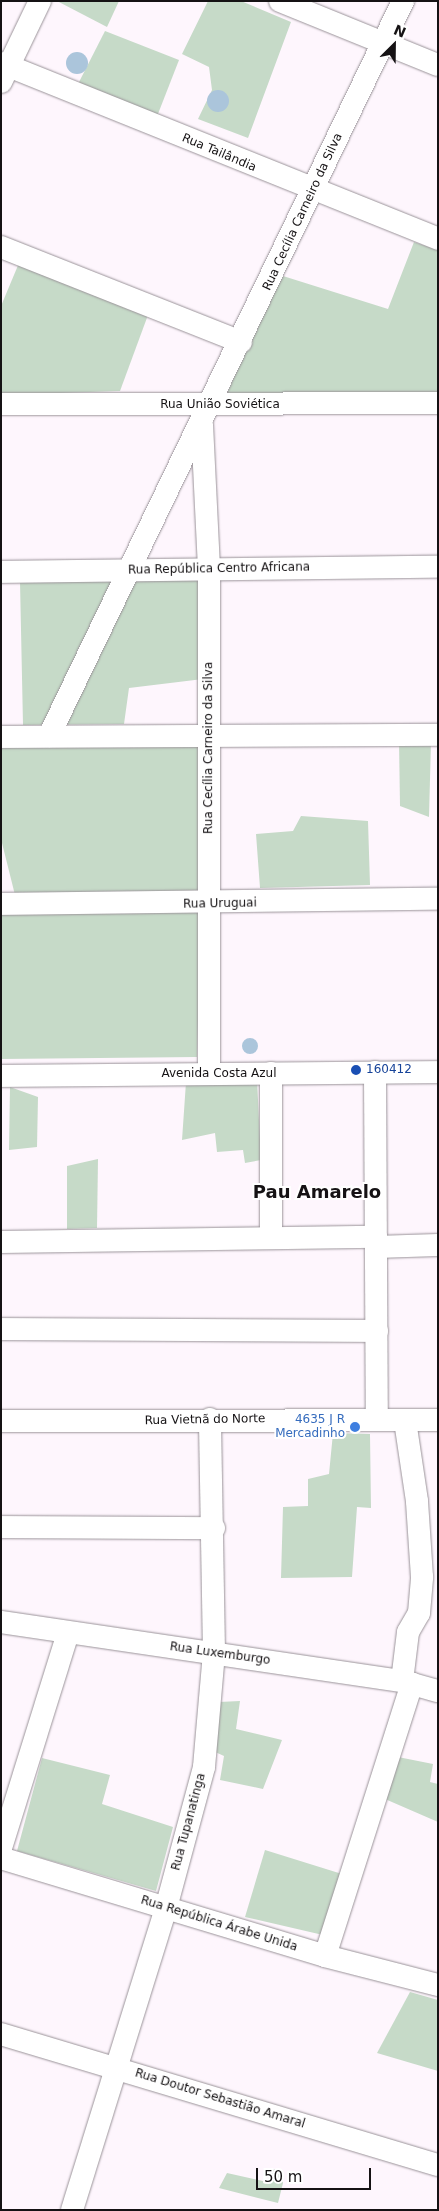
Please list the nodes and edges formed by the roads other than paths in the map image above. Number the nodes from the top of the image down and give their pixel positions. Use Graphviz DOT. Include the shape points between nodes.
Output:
graph roads {
  1 [pos="40,1"];
  2 [pos="280,1"];
  3 [pos="403,1"];
  4 [pos="384,42"];
  5 [pos="438,65"];
  6 [pos="4,70"];
  7 [pos="313,192"];
  8 [pos="438,239"];
  9 [pos="1,247"];
  10 [pos="241,342"];
  11 [pos="438,403"];
  12 [pos="1,404"];
  13 [pos="205,414"];
  14 [pos="438,567"];
  15 [pos="209,568"];
  16 [pos="130,570"];
  17 [pos="1,572"];
  18 [pos="209,735"];
  19 [pos="438,735"];
  20 [pos="49,736"];
  21 [pos="1,737"];
  22 [pos="438,900"];
  23 [pos="1,904"];
  24 [pos="208,904"];
  25 [pos="376,1072"];
  26 [pos="438,1072"];
  27 [pos="271,1073"];
  28 [pos="209,1074"];
  29 [pos="1,1076"];
  30 [pos="271,1238"];
  31 [pos="1,1242"];
  32 [pos="376,1242"];
  33 [pos="438,1245"];
  34 [pos="1,1329"];
  35 [pos="377,1331"];
  36 [pos="210,1419"];
  37 [pos="377,1420"];
  38 [pos="438,1420"];
  39 [pos="1,1421"];
  40 [pos="405,1421"];
  41 [pos="1,1527"];
  42 [pos="214,1528"];
  43 [pos="1,1622"];
  44 [pos="68,1633"];
  45 [pos="214,1652"];
  46 [pos="424,1685"];
  47 [pos="1,1848"];
  48 [pos="1,1858"];
  49 [pos="166,1908"];
  50 [pos="325,1956"];
  51 [pos="436,1980"];
  52 [pos="1,2034"];
  53 [pos="114,2067"];
  54 [pos="438,2165"];
  55 [pos="72,2210"];
  1 -- 6 [label="street"];
  2 -- 4 [label="street"];
  3 -- 4 [label="street, Rua Cecília Carneiro da Silva"];
  4 -- 5 [label="street"];
  4 -- 7 [label="street, Rua Cecília Carneiro da Silva"];
  6 -- 7 [label="street, Rua Tailândia"];
  7 -- 8 [label="street, Rua Tailândia"];
  7 -- 10 [label="street, Rua Cecília Carneiro da Silva"];
  9 -- 10 [label="street"];
  10 -- 13 [label="street, Rua Cecília Carneiro da Silva"];
  11 -- 13 [label="street, Rua União Soviética"];
  12 -- 13 [label="street, Rua União Soviética"];
  13 -- 15 [label="street, Rua Cecília Carneiro da Silva"];
  13 -- 16 [label="street, Rua Cecília Carneiro da Silva"];
  14 -- 15 [label="street, Rua República Centro Africana"];
  15 -- 16 [label="street, Rua República Centro Africana"];
  15 -- 18 [label="street, Rua Cecília Carneiro da Silva"];
  16 -- 17 [label="street, Rua República Centro Africana"];
  16 -- 20 [label="street, Rua Cecília Carneiro da Silva"];
  18 -- 19 [label="street"];
  18 -- 20 [label="street"];
  18 -- 24 [label="street, Rua Cecília Carneiro da Silva"];
  20 -- 21 [label="street"];
  22 -- 24 [label="street, Rua Uruguai"];
  23 -- 24 [label="street, Rua Uruguai"];
  24 -- 28 [label="street, Rua Cecília Carneiro da Silva"];
  25 -- 26 [label="street, Avenida Costa Azul"];
  25 -- 27 [label="street, Avenida Costa Azul"];
  25 -- 32 [label="street"];
  27 -- 28 [label="street, Avenida Costa Azul"];
  27 -- 30 [label="street"];
  28 -- 29 [label="street, Avenida Costa Azul"];
  30 -- 31 [label="street"];
  30 -- 32 [label="street"];
  32 -- 33 [label="street"];
  32 -- 35 [label="street"];
  34 -- 35 [label="street"];
  35 -- 37 [label="street"];
  36 -- 37 [label="street, Rua Vietnã do Norte"];
  36 -- 39 [label="street, Rua Vietnã do Norte"];
  36 -- 42 [label="street, Rua Tupanatinga"];
  37 -- 40 [label="street, Rua Vietnã do Norte"];
  38 -- 40 [label="street, Rua Vietnã do Norte"];
  40 -- 46 [label="street" via="418,1500 422,1577 419,1614 408,1632"];
  41 -- 42 [label="street"];
  42 -- 45 [label="street, Rua Tupanatinga"];
  43 -- 44 [label="street, Rua Luxemburgo"];
  44 -- 45 [label="street, Rua Luxemburgo"];
  44 -- 47 [label="street"];
  45 -- 46 [label="street, Rua Luxemburgo"];
  45 -- 49 [label="street, Rua Tupanatinga" via="204,1767"];
  46 -- 50 [label="street"];
  48 -- 49 [label="street, Rua República Árabe Unida"];
  49 -- 50 [label="street, Rua República Árabe Unida"];
  49 -- 53 [label="street, Rua Tupanatinga"];
  50 -- 51 [label="street, Rua República Árabe Unida"];
  52 -- 53 [label="street, Rua Doutor Sebastião Amaral"];
  53 -- 54 [label="street, Rua Doutor Sebastião Amaral"];
  53 -- 55 [label="street, Rua Tupanatinga"];
}
